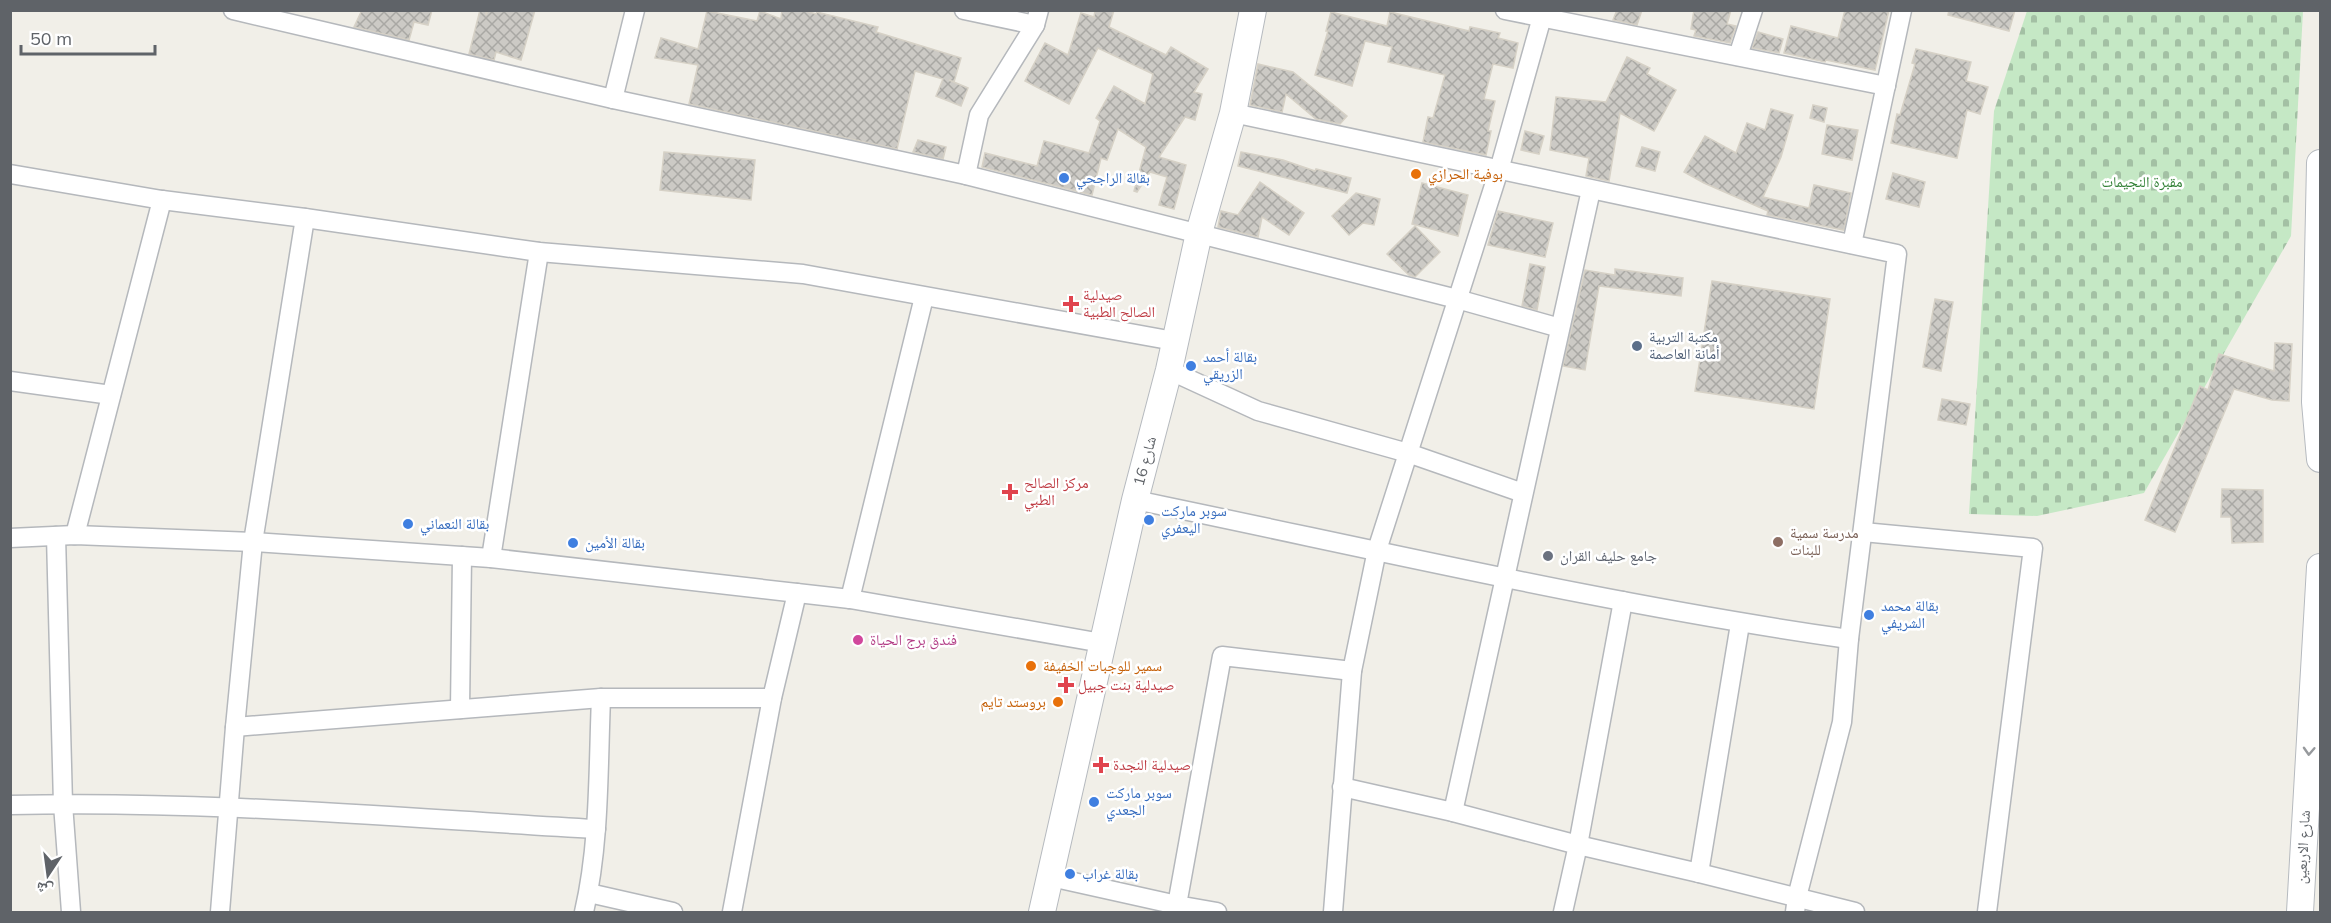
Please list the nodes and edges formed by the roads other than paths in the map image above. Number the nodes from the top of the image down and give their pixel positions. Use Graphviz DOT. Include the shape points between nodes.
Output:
graph roads {
  1 [pos="233,10"];
  2 [pos="635,10"];
  3 [pos="964,10"];
  4 [pos="1253,10"];
  5 [pos="1505,10"];
  6 [pos="1753,10"];
  7 [pos="1902,10"];
  8 [pos="1543,15"];
  9 [pos="1037,18"];
  10 [pos="1738,56"];
  11 [pos="1886,86"];
  12 [pos="613,99"];
  13 [pos="1233,113"];
  14 [pos="2320,163"];
  15 [pos="1499,170"];
  16 [pos="10,174"];
  17 [pos="966,175"];
  18 [pos="1591,190"];
  19 [pos="162,200"];
  20 [pos="305,218"];
  21 [pos="1198,233"];
  22 [pos="1852,244"];
  23 [pos="539,252"];
  24 [pos="924,297"];
  25 [pos="1457,298"];
  26 [pos="1560,328"];
  27 [pos="1174,341"];
  28 [pos="1169,370"];
  29 [pos="10,381"];
  30 [pos="111,395"];
  31 [pos="1408,453"];
  32 [pos="2320,459"];
  33 [pos="1523,493"];
  34 [pos="1135,500"];
  35 [pos="1863,532"];
  36 [pos="75,535"];
  37 [pos="56,536"];
  38 [pos="10,538"];
  39 [pos="253,542"];
  40 [pos="1377,550"];
  41 [pos="462,556"];
  42 [pos="491,558"];
  43 [pos="2320,567"];
  44 [pos="1504,578"];
  45 [pos="797,593"];
  46 [pos="850,599"];
  47 [pos="1623,601"];
  48 [pos="1740,624"];
  49 [pos="1850,639"];
  50 [pos="1102,643"];
  51 [pos="1352,671"];
  52 [pos="601,698"];
  53 [pos="772,698"];
  54 [pos="460,709"];
  55 [pos="235,727"];
  56 [pos="1342,787"];
  57 [pos="63,804"];
  58 [pos="10,805"];
  59 [pos="229,807"];
  60 [pos="1453,812"];
  61 [pos="596,829"];
  62 [pos="1578,845"];
  63 [pos="1699,873"];
  64 [pos="1051,877"];
  65 [pos="589,893"];
  66 [pos="1796,904"];
  67 [pos="1176,909"];
  68 [pos="71,912"];
  69 [pos="220,912"];
  70 [pos="584,912"];
  71 [pos="674,912"];
  72 [pos="732,912"];
  73 [pos="1042,912"];
  74 [pos="1217,912"];
  75 [pos="1333,912"];
  76 [pos="1563,912"];
  77 [pos="1855,912"];
  78 [pos="1987,912"];
  79 [pos="2300,912"];
  1 -- 12 [label="street"];
  2 -- 12 [label="street"];
  3 -- 9 [label="street"];
  4 -- 13 [label="street, شارع 16"];
  5 -- 8 [label="street"];
  6 -- 10 [label="street"];
  7 -- 11 [label="street"];
  8 -- 10 [label="street"];
  8 -- 15 [label="street"];
  9 -- 17 [label="street" via="979,115"];
  10 -- 11 [label="street"];
  11 -- 22 [label="street"];
  12 -- 17 [label="street"];
  13 -- 15 [label="street"];
  13 -- 21 [label="street, شارع 16"];
  14 -- 32 [label="street" via="2315,402"];
  15 -- 18 [label="street"];
  15 -- 25 [label="street"];
  16 -- 19 [label="street"];
  17 -- 21 [label="street"];
  18 -- 22 [label="street"];
  18 -- 26 [label="street"];
  19 -- 20 [label="street"];
  19 -- 30 [label="street"];
  20 -- 23 [label="street"];
  20 -- 39 [label="street"];
  21 -- 25 [label="street"];
  21 -- 27 [label="street, شارع 16"];
  22 -- 35 [label="street" via="1897,254"];
  23 -- 24 [label="street" via="803,274"];
  23 -- 42 [label="street"];
  24 -- 27 [label="street"];
  24 -- 46 [label="street"];
  25 -- 26 [label="street"];
  25 -- 31 [label="street"];
  26 -- 33 [label="street"];
  27 -- 28 [label="street, شارع 16"];
  28 -- 31 [label="street" via="1258,411"];
  28 -- 34 [label="street, شارع 16"];
  29 -- 30 [label="street"];
  30 -- 36 [label="street"];
  31 -- 33 [label="street"];
  31 -- 40 [label="street"];
  33 -- 44 [label="street"];
  34 -- 40 [label="street"];
  34 -- 50 [label="street, شارع 16"];
  35 -- 49 [label="street"];
  35 -- 78 [label="street" via="2033,548"];
  36 -- 37 [label="street"];
  36 -- 39 [label="street"];
  37 -- 38 [label="street"];
  37 -- 57 [label="street"];
  39 -- 41 [label="street"];
  39 -- 55 [label="street"];
  40 -- 44 [label="street"];
  40 -- 51 [label="street"];
  41 -- 42 [label="street"];
  41 -- 54 [label="street"];
  42 -- 45 [label="street"];
  43 -- 79 [label="street, شارع الاربعين, one-way"];
  44 -- 47 [label="street"];
  44 -- 60 [label="street"];
  45 -- 46 [label="street"];
  45 -- 53 [label="street"];
  46 -- 50 [label="street"];
  47 -- 48 [label="street"];
  47 -- 62 [label="street"];
  48 -- 49 [label="street"];
  48 -- 63 [label="street"];
  49 -- 66 [label="street" via="1842,722"];
  50 -- 64 [label="street, شارع 16"];
  51 -- 56 [label="street"];
  51 -- 67 [label="street" via="1222,657"];
  52 -- 53 [label="street"];
  52 -- 54 [label="street"];
  52 -- 61 [label="street"];
  53 -- 72 [label="street"];
  54 -- 55 [label="street"];
  55 -- 59 [label="street"];
  56 -- 60 [label="street"];
  56 -- 75 [label="street"];
  57 -- 58 [label="street"];
  57 -- 59 [label="street"];
  57 -- 68 [label="street"];
  59 -- 61 [label="street"];
  59 -- 69 [label="street"];
  60 -- 62 [label="street"];
  61 -- 65 [label="street"];
  62 -- 63 [label="street"];
  62 -- 76 [label="street"];
  63 -- 66 [label="street"];
  64 -- 67 [label="street"];
  64 -- 73 [label="street, شارع 16"];
  65 -- 70 [label="street"];
  65 -- 71 [label="street"];
  66 -- 77 [label="street"];
  67 -- 74 [label="street"];
}
